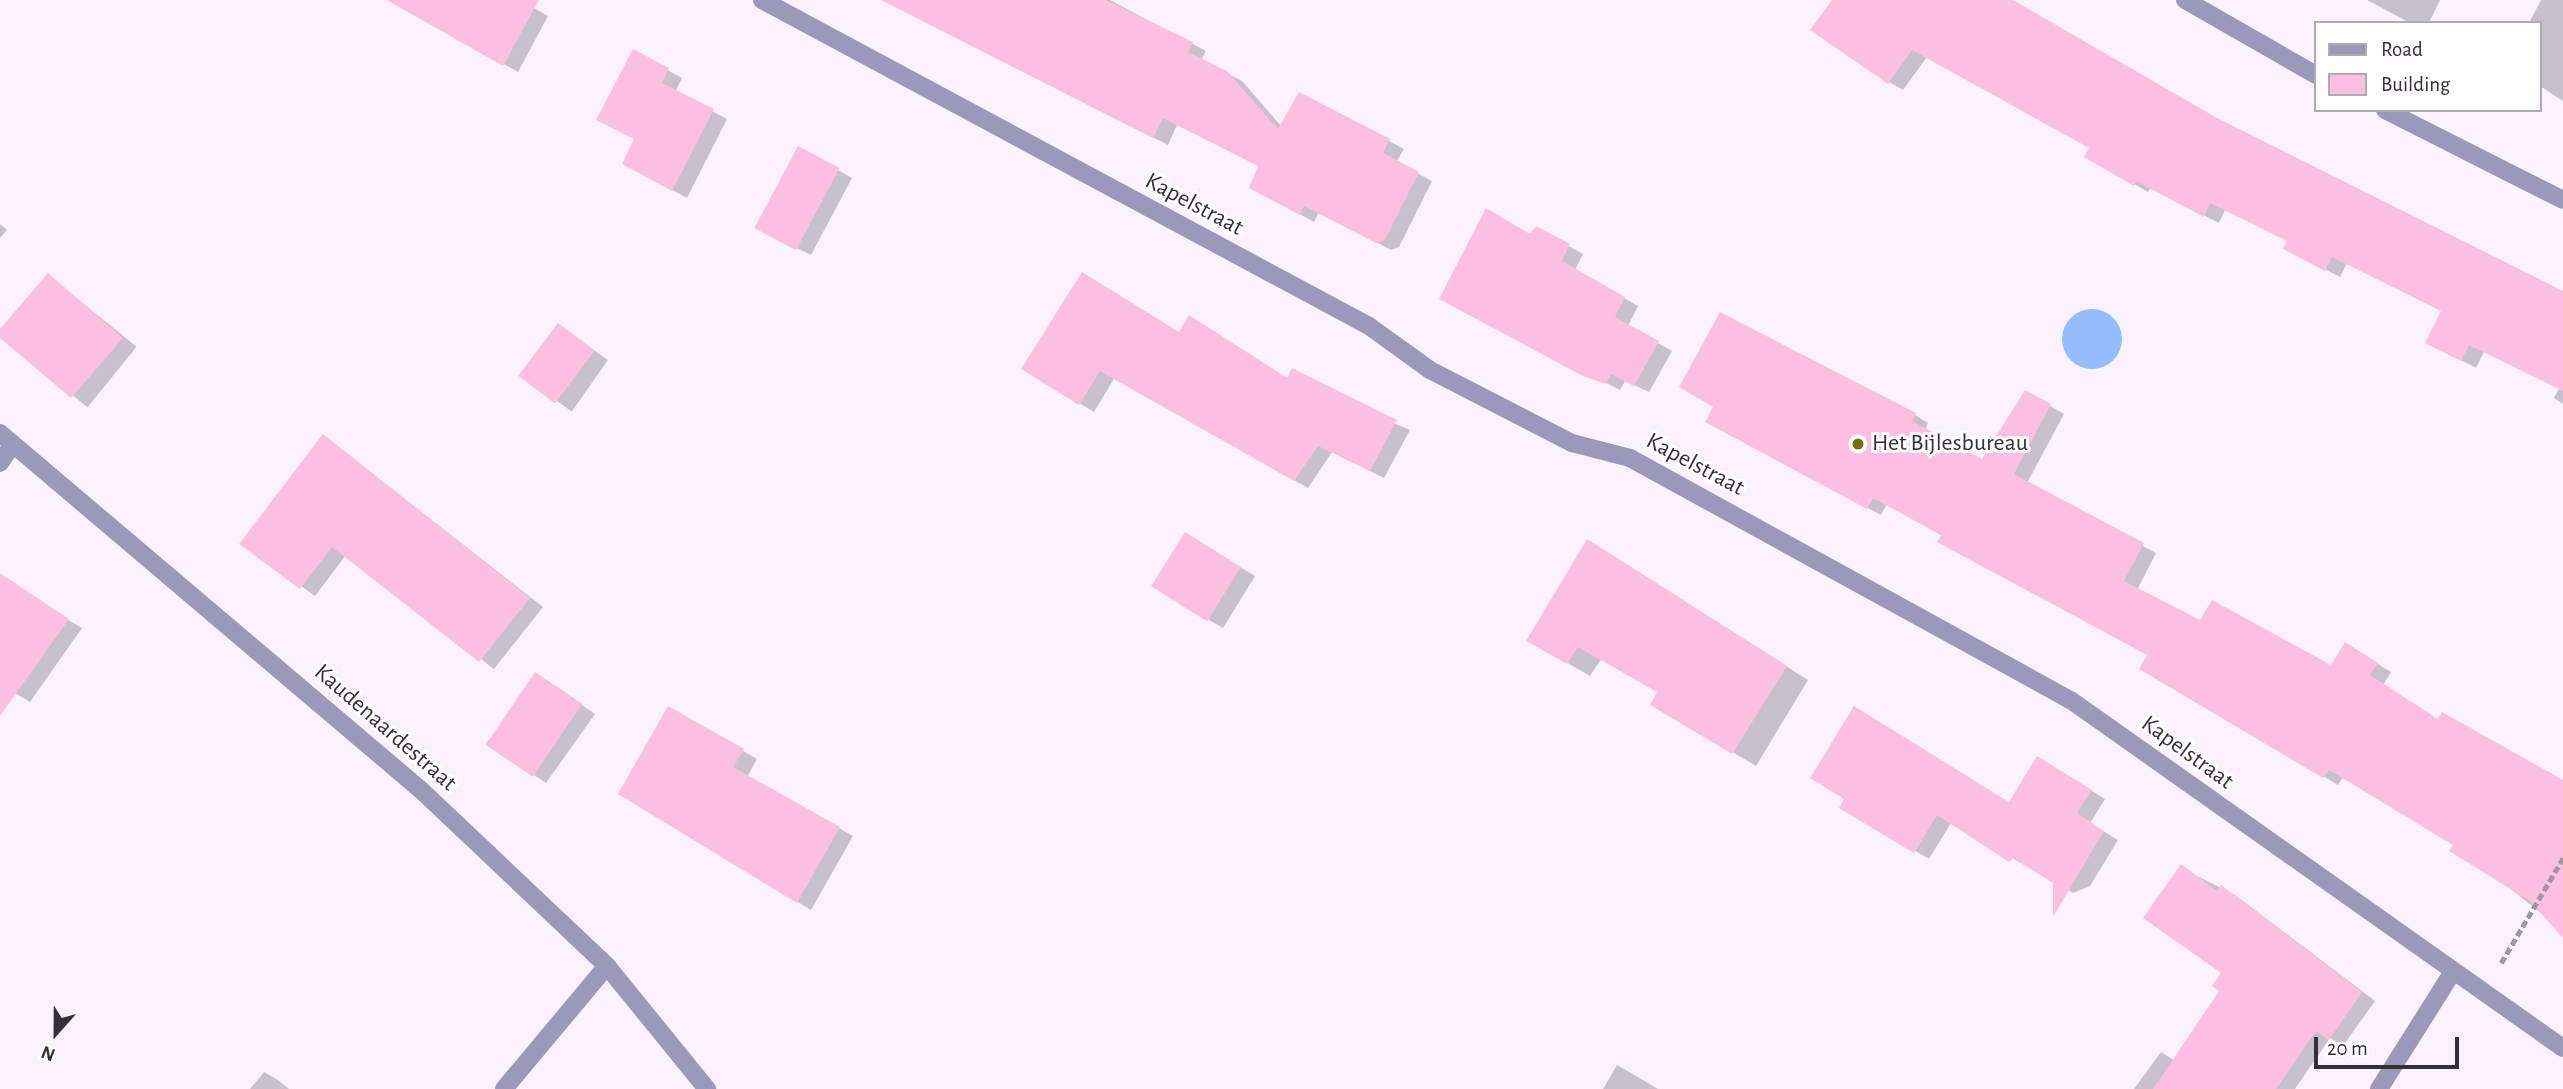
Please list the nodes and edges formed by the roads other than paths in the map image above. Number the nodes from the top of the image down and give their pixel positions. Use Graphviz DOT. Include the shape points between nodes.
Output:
graph roads {
  1 [pos="762,0"];
  2 [pos="2185,0"];
  3 [pos="2314,74"];
  4 [pos="2389,112"];
  5 [pos="2563,200"];
  6 [pos="7,439"];
  7 [pos="0,463"];
  8 [pos="607,966"];
  9 [pos="2452,973"];
  10 [pos="2563,1048"];
  11 [pos="504,1089"];
  12 [pos="707,1089"];
  13 [pos="2379,1089"];
  1 -- 9 [label="street, Kapelstraat" via="1369,326 1430,370 1573,443 1630,458 2072,701"];
  2 -- 3 [label="street"];
  4 -- 5 [label="street"];
  6 -- 7 [label="street"];
  6 -- 8 [label="street, Kaudenaardestraat" via="421,790"];
  8 -- 11 [label="street"];
  8 -- 12 [label="street, Kaudenaardestraat"];
  9 -- 10 [label="street, Kapelstraat"];
  9 -- 13 [label="street"];
}
